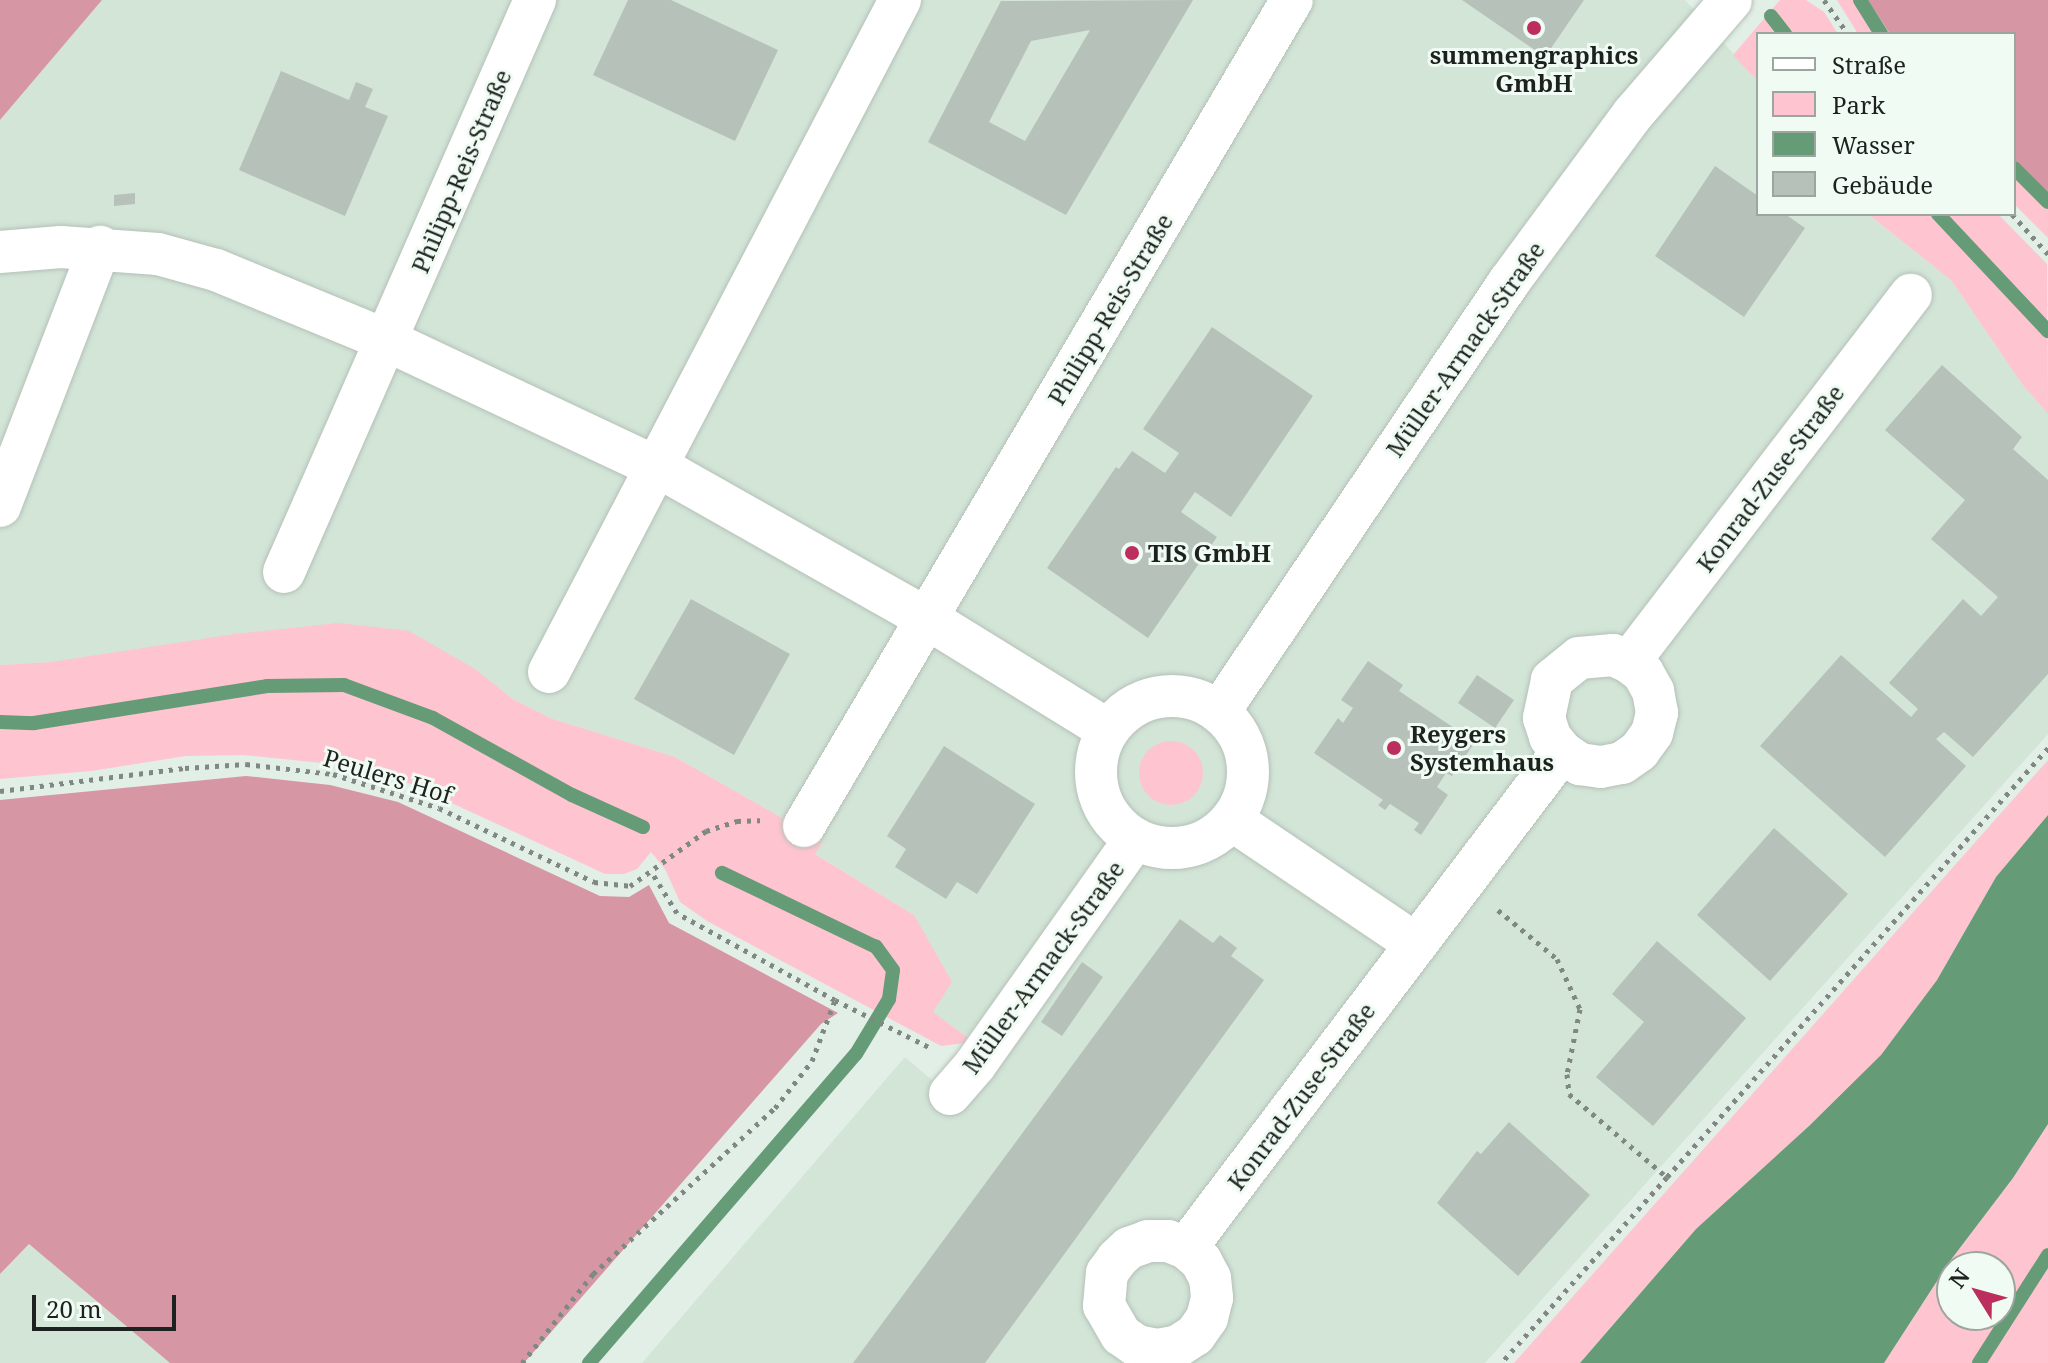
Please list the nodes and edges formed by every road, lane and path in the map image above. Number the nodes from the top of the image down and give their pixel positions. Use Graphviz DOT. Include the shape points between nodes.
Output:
graph roads {
  1 [pos="535,0"];
  2 [pos="900,0"];
  3 [pos="1292,0"];
  4 [pos="1731,0"];
  5 [pos="1824,0"];
  6 [pos="1847,32"];
  7 [pos="2014,216"];
  8 [pos="100,247"];
  9 [pos="0,252"];
  10 [pos="2048,254"];
  11 [pos="1911,295"];
  12 [pos="388,341"];
  13 [pos="657,467"];
  14 [pos="0,506"];
  15 [pos="284,572"];
  16 [pos="928,619"];
  17 [pos="1629,662"];
  18 [pos="549,672"];
  19 [pos="1219,712"];
  20 [pos="1108,730"];
  21 [pos="2048,748"];
  22 [pos="1562,752"];
  23 [pos="0,791"];
  24 [pos="1232,820"];
  25 [pos="804,826"];
  26 [pos="1135,839"];
  27 [pos="651,871"];
  28 [pos="1463,882"];
  29 [pos="1416,944"];
  30 [pos="835,1000"];
  31 [pos="907,1038"];
  32 [pos="950,1094"];
  33 [pos="1667,1177"];
  34 [pos="1186,1248"];
  35 [pos="1110,1349"];
  36 [pos="522,1363"];
  37 [pos="1501,1363"];
  1 -- 12 [label="street, Philipp-Reis-Straße"];
  2 -- 13 [label="street"];
  3 -- 16 [label="street, Philipp-Reis-Straße"];
  4 -- 19 [label="street, Müller-Armack-Straße" via="1633,114 1509,282"];
  5 -- 6 [label="path"];
  7 -- 10 [label="path"];
  8 -- 9 [label="street"];
  8 -- 12 [label="street" via="158,254 216,270"];
  8 -- 14 [label="street"];
  11 -- 17 [label="street, Konrad-Zuse-Straße"];
  12 -- 13 [label="street"];
  12 -- 15 [label="street, Philipp-Reis-Straße"];
  13 -- 16 [label="street"];
  13 -- 18 [label="street"];
  16 -- 20 [label="street"];
  16 -- 25 [label="street, Philipp-Reis-Straße"];
  17 -- 22 [label="street" via="1613,655 1579,658 1552,680 1544,718"];
  17 -- 22 [label="street" via="1653,691 1657,713 1652,733 1639,751 1622,763 1601,767 1580,764"];
  19 -- 20 [label="street" via="1197,700 1147,699 1125,711"];
  19 -- 24 [label="street" via="1236,730 1248,776"];
  20 -- 26 [label="street, Müller-Armack-Straße" via="1095,770 1097,791 1105,810"];
  21 -- 33 [label="path"];
  22 -- 28 [label="street, Konrad-Zuse-Straße"];
  23 -- 27 [label="path, Peulers Hof" via="246,764 333,774 439,808 594,882 630,886"];
  24 -- 26 [label="street, Müller-Armack-Straße" via="1211,838 1186,847 1160,848"];
  24 -- 29 [label="street"];
  25 -- 27 [label="path, Peulers Hof" via="777,819 737,821 706,831"];
  26 -- 32 [label="street, Müller-Armack-Straße"];
  27 -- 30 [label="path" via="677,913"];
  28 -- 29 [label="street, Konrad-Zuse-Straße"];
  28 -- 33 [label="path" via="1557,959 1580,1009 1567,1074 1569,1094"];
  29 -- 34 [label="street, Konrad-Zuse-Straße"];
  30 -- 31 [label="path"];
  30 -- 36 [label="path" via="812,1061 775,1108 593,1274"];
  33 -- 37 [label="path"];
  34 -- 35 [label="street" via="1148,1241 1117,1259 1103,1289"];
  34 -- 35 [label="street" via="1210,1278 1207,1318 1195,1335 1158,1350"];
}
